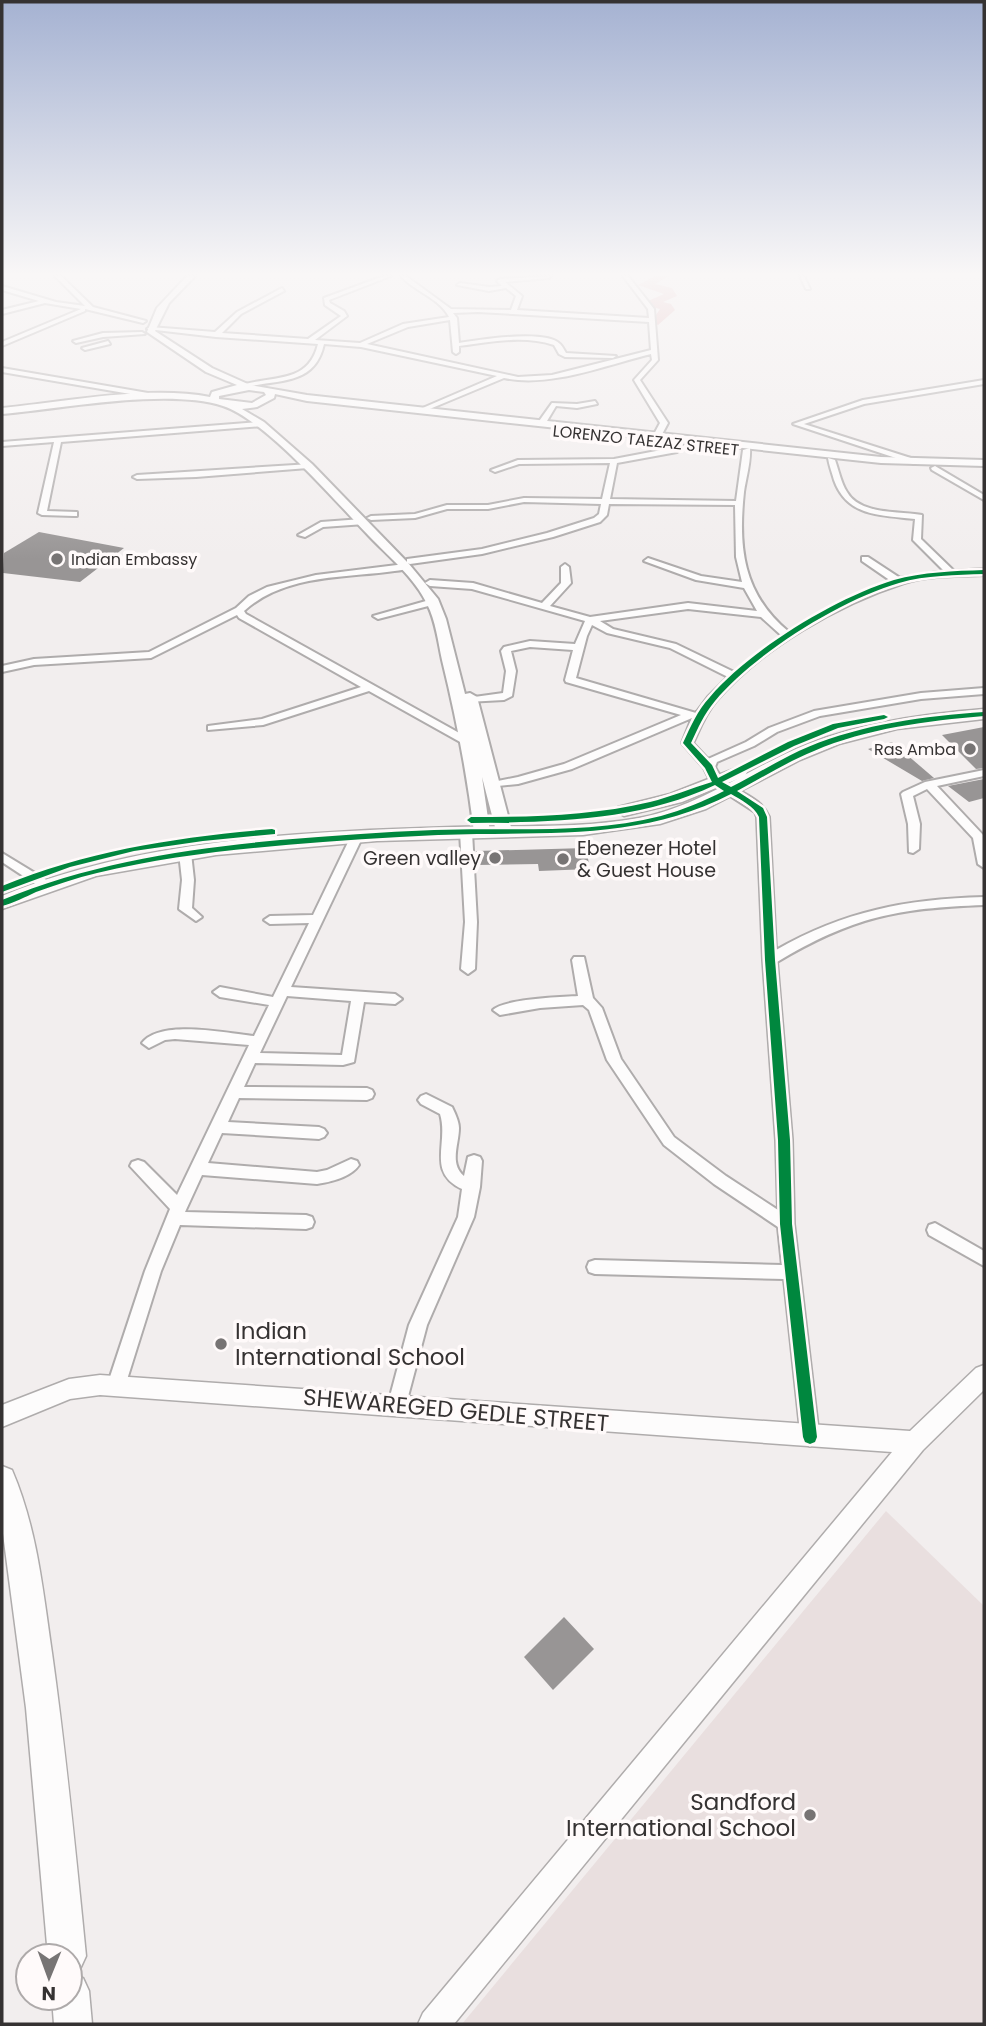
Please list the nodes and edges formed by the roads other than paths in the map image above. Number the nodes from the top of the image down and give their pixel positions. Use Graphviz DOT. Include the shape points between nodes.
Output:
graph roads {
  1 [pos="5,371"];
  2 [pos="192,371"];
  3 [pos="213,371"];
  4 [pos="309,371"];
  5 [pos="478,371"];
  6 [pos="575,371"];
  7 [pos="647,371"];
  8 [pos="82,372"];
  9 [pos="501,377"];
  10 [pos="64,380"];
  11 [pos="984,382"];
  12 [pos="249,386"];
  13 [pos="219,393"];
  14 [pos="148,395"];
  15 [pos="264,399"];
  16 [pos="595,403"];
  17 [pos="231,406"];
  18 [pos="2,410"];
  19 [pos="420,411"];
  20 [pos="260,424"];
  21 [pos="541,424"];
  22 [pos="612,434"];
  23 [pos="657,436"];
  24 [pos="58,439"];
  25 [pos="680,443"];
  26 [pos="2,444"];
  27 [pos="747,450"];
  28 [pos="831,460"];
  29 [pos="614,461"];
  30 [pos="914,462"];
  31 [pos="307,466"];
  32 [pos="984,466"];
  33 [pos="935,468"];
  34 [pos="495,470"];
  35 [pos="137,477"];
  36 [pos="983,498"];
  37 [pos="605,500"];
  38 [pos="739,503"];
  39 [pos="74,514"];
  40 [pos="367,520"];
  41 [pos="302,535"];
  42 [pos="866,559"];
  43 [pos="648,561"];
  44 [pos="407,564"];
  45 [pos="565,567"];
  46 [pos="984,572"];
  47 [pos="951,573"];
  48 [pos="899,582"];
  49 [pos="430,583"];
  50 [pos="748,586"];
  51 [pos="433,602"];
  52 [pos="544,607"];
  53 [pos="239,610"];
  54 [pos="764,615"];
  55 [pos="378,616"];
  56 [pos="590,620"];
  57 [pos="789,637"];
  58 [pos="578,647"];
  59 [pos="2,658"];
  60 [pos="2,669"];
  61 [pos="735,676"];
  62 [pos="368,688"];
  63 [pos="984,691"];
  64 [pos="471,699"];
  65 [pos="984,704"];
  66 [pos="984,714"];
  67 [pos="693,717"];
  68 [pos="212,728"];
  69 [pos="466,741"];
  70 [pos="984,773"];
  71 [pos="718,781"];
  72 [pos="929,784"];
  73 [pos="492,785"];
  74 [pos="501,825"];
  75 [pos="476,828"];
  76 [pos="356,836"];
  77 [pos="913,849"];
  78 [pos="185,853"];
  79 [pos="2,858"];
  80 [pos="984,864"];
  81 [pos="38,879"];
  82 [pos="2,889"];
  83 [pos="984,901"];
  84 [pos="2,903"];
  85 [pos="196,917"];
  86 [pos="318,919"];
  87 [pos="270,920"];
  88 [pos="579,960"];
  89 [pos="769,960"];
  90 [pos="468,969"];
  91 [pos="220,992"];
  92 [pos="280,996"];
  93 [pos="358,997"];
  94 [pos="396,999"];
  95 [pos="586,1000"];
  96 [pos="499,1010"];
  97 [pos="258,1041"];
  98 [pos="149,1043"];
  99 [pos="250,1058"];
  100 [pos="234,1092"];
  101 [pos="367,1094"];
  102 [pos="426,1100"];
  103 [pos="217,1127"];
  104 [pos="319,1133"];
  105 [pos="474,1161"];
  106 [pos="351,1165"];
  107 [pos="138,1166"];
  108 [pos="198,1168"];
  109 [pos="472,1187"];
  110 [pos="177,1212"];
  111 [pos="306,1222"];
  112 [pos="786,1224"];
  113 [pos="935,1230"];
  114 [pos="984,1259"];
  115 [pos="595,1267"];
  116 [pos="791,1272"];
  117 [pos="984,1375"];
  118 [pos="116,1386"];
  119 [pos="397,1404"];
  120 [pos="2,1416"];
  121 [pos="810,1437"];
  122 [pos="915,1442"];
  123 [pos="2,1480"];
  124 [pos="66,1942"];
  125 [pos="434,2024"];
  1 -- 10 [label="street"];
  2 -- 13 [label="main road"];
  3 -- 12 [label="main road"];
  4 -- 12 [label="street"];
  5 -- 9 [label="street"];
  6 -- 9 [label="street" via="533,380"];
  7 -- 23 [label="street" via="637,380 659,408 664,423"];
  8 -- 10 [label="street"];
  9 -- 19 [label="street"];
  10 -- 14 [label="street"];
  11 -- 30 [label="street" via="863,402 797,424"];
  12 -- 13 [label="main road"];
  12 -- 15 [label="main road"];
  13 -- 14 [label="main road"];
  13 -- 17 [label="main road"];
  13 -- 18 [label="main road"];
  14 -- 18 [label="main road"];
  15 -- 17 [label="main road"];
  15 -- 19 [label="main road, LORENZO TAEZAZ STREET"];
  15 -- 22 [label="main road, LORENZO TAEZAZ STREET"];
  15 -- 40 [label="main road" via="271,422 317,463"];
  16 -- 21 [label="street" via="554,404"];
  17 -- 20 [label="main road"];
  19 -- 21 [label="main road, LORENZO TAEZAZ STREET"];
  20 -- 24 [label="street"];
  20 -- 31 [label="main road"];
  21 -- 22 [label="main road, LORENZO TAEZAZ STREET"];
  22 -- 23 [label="main road, LORENZO TAEZAZ STREET"];
  22 -- 25 [label="main road, LORENZO TAEZAZ STREET"];
  23 -- 30 [label="main road, LORENZO TAEZAZ STREET"];
  24 -- 26 [label="street"];
  24 -- 39 [label="street" via="42,513"];
  25 -- 27 [label="main road, LORENZO TAEZAZ STREET"];
  25 -- 29 [label="street" via="674,450"];
  27 -- 28 [label="main road, LORENZO TAEZAZ STREET"];
  27 -- 38 [label="street"];
  28 -- 33 [label="main road, LORENZO TAEZAZ STREET"];
  28 -- 47 [label="street" via="852,503 919,517 917,540"];
  29 -- 34 [label="street" via="518,462"];
  29 -- 37 [label="street"];
  30 -- 32 [label="main road, LORENZO TAEZAZ STREET"];
  31 -- 35 [label="street"];
  31 -- 40 [label="main road"];
  32 -- 33 [label="main road, LORENZO TAEZAZ STREET"];
  33 -- 36 [label="street"];
  37 -- 38 [label="street"];
  37 -- 40 [label="street" via="524,500"];
  37 -- 44 [label="street" via="603,515 597,520 526,543"];
  38 -- 50 [label="street" via="741,559"];
  40 -- 41 [label="street" via="321,525"];
  40 -- 44 [label="main road"];
  42 -- 48 [label="street"];
  43 -- 50 [label="street" via="699,578"];
  44 -- 49 [label="main road"];
  44 -- 51 [label="main road"];
  44 -- 53 [label="street" via="299,581 258,596"];
  45 -- 52 [label="street" via="566,583"];
  46 -- 47 [label="street"];
  47 -- 48 [label="street"];
  48 -- 57 [label="street" via="846,603"];
  49 -- 52 [label="street" via="472,586"];
  49 -- 64 [label="main road" via="450,620"];
  50 -- 54 [label="street"];
  51 -- 55 [label="street"];
  51 -- 69 [label="main road"];
  52 -- 56 [label="street"];
  53 -- 60 [label="street" via="151,654 34,662"];
  53 -- 62 [label="street" via="242,616"];
  54 -- 56 [label="street" via="688,606"];
  54 -- 57 [label="street"];
  56 -- 58 [label="street"];
  56 -- 61 [label="street" via="610,631 673,646"];
  57 -- 61 [label="street"];
  58 -- 64 [label="street" via="530,644 508,649 508,695"];
  58 -- 67 [label="street" via="570,680"];
  59 -- 60 [label="street"];
  61 -- 67 [label="street"];
  62 -- 68 [label="street" via="263,722"];
  62 -- 69 [label="street"];
  63 -- 71 [label="street" via="818,713 713,760"];
  64 -- 73 [label="main road"];
  65 -- 71 [label="main road" via="836,726"];
  66 -- 71 [label="main road" via="888,727 839,739"];
  67 -- 71 [label="street" via="687,743"];
  67 -- 73 [label="street" via="565,769"];
  69 -- 75 [label="main road" via="476,783"];
  70 -- 72 [label="street"];
  71 -- 74 [label="main road" via="681,813 622,826"];
  71 -- 89 [label="street" via="750,802 763,817"];
  72 -- 77 [label="street" via="913,789 905,798 914,824"];
  72 -- 80 [label="street" via="979,837"];
  73 -- 74 [label="main road"];
  74 -- 75 [label="main road"];
  75 -- 76 [label="main road"];
  75 -- 81 [label="main road" via="388,823 155,844 98,855"];
  75 -- 90 [label="street"];
  76 -- 78 [label="main road"];
  76 -- 86 [label="street"];
  78 -- 81 [label="main road"];
  78 -- 85 [label="street" via="186,909"];
  79 -- 81 [label="street"];
  81 -- 82 [label="main road"];
  81 -- 84 [label="main road"];
  83 -- 89 [label="street" via="878,910 839,922"];
  86 -- 87 [label="street"];
  86 -- 92 [label="street"];
  88 -- 95 [label="street"];
  89 -- 112 [label="street"];
  91 -- 92 [label="street"];
  92 -- 93 [label="street"];
  92 -- 97 [label="street"];
  93 -- 94 [label="street"];
  93 -- 99 [label="street" via="349,1058"];
  95 -- 96 [label="street"];
  95 -- 112 [label="street" via="596,1008 614,1060 669,1141"];
  97 -- 98 [label="street" via="175,1034"];
  97 -- 99 [label="street"];
  99 -- 100 [label="street"];
  100 -- 101 [label="street"];
  100 -- 103 [label="street"];
  102 -- 109 [label="street" via="447,1111 452,1126 449,1168 455,1179"];
  103 -- 104 [label="street"];
  103 -- 108 [label="street"];
  105 -- 109 [label="street"];
  106 -- 108 [label="street" via="317,1178"];
  107 -- 110 [label="street"];
  108 -- 110 [label="street"];
  109 -- 119 [label="street" via="466,1217 418,1325"];
  110 -- 111 [label="street"];
  110 -- 118 [label="street"];
  112 -- 116 [label="street"];
  113 -- 114 [label="street"];
  115 -- 116 [label="street"];
  116 -- 121 [label="street"];
  117 -- 122 [label="street"];
  118 -- 119 [label="street, SHEWAREGED GEDLE STREET"];
  118 -- 120 [label="street, SHEWAREGED GEDLE STREET" via="69,1390"];
  119 -- 121 [label="street, SHEWAREGED GEDLE STREET"];
  121 -- 122 [label="street, SHEWAREGED GEDLE STREET"];
  122 -- 125 [label="street"];
  123 -- 124 [label="main road" via="21,1550 51,1780"];
}
